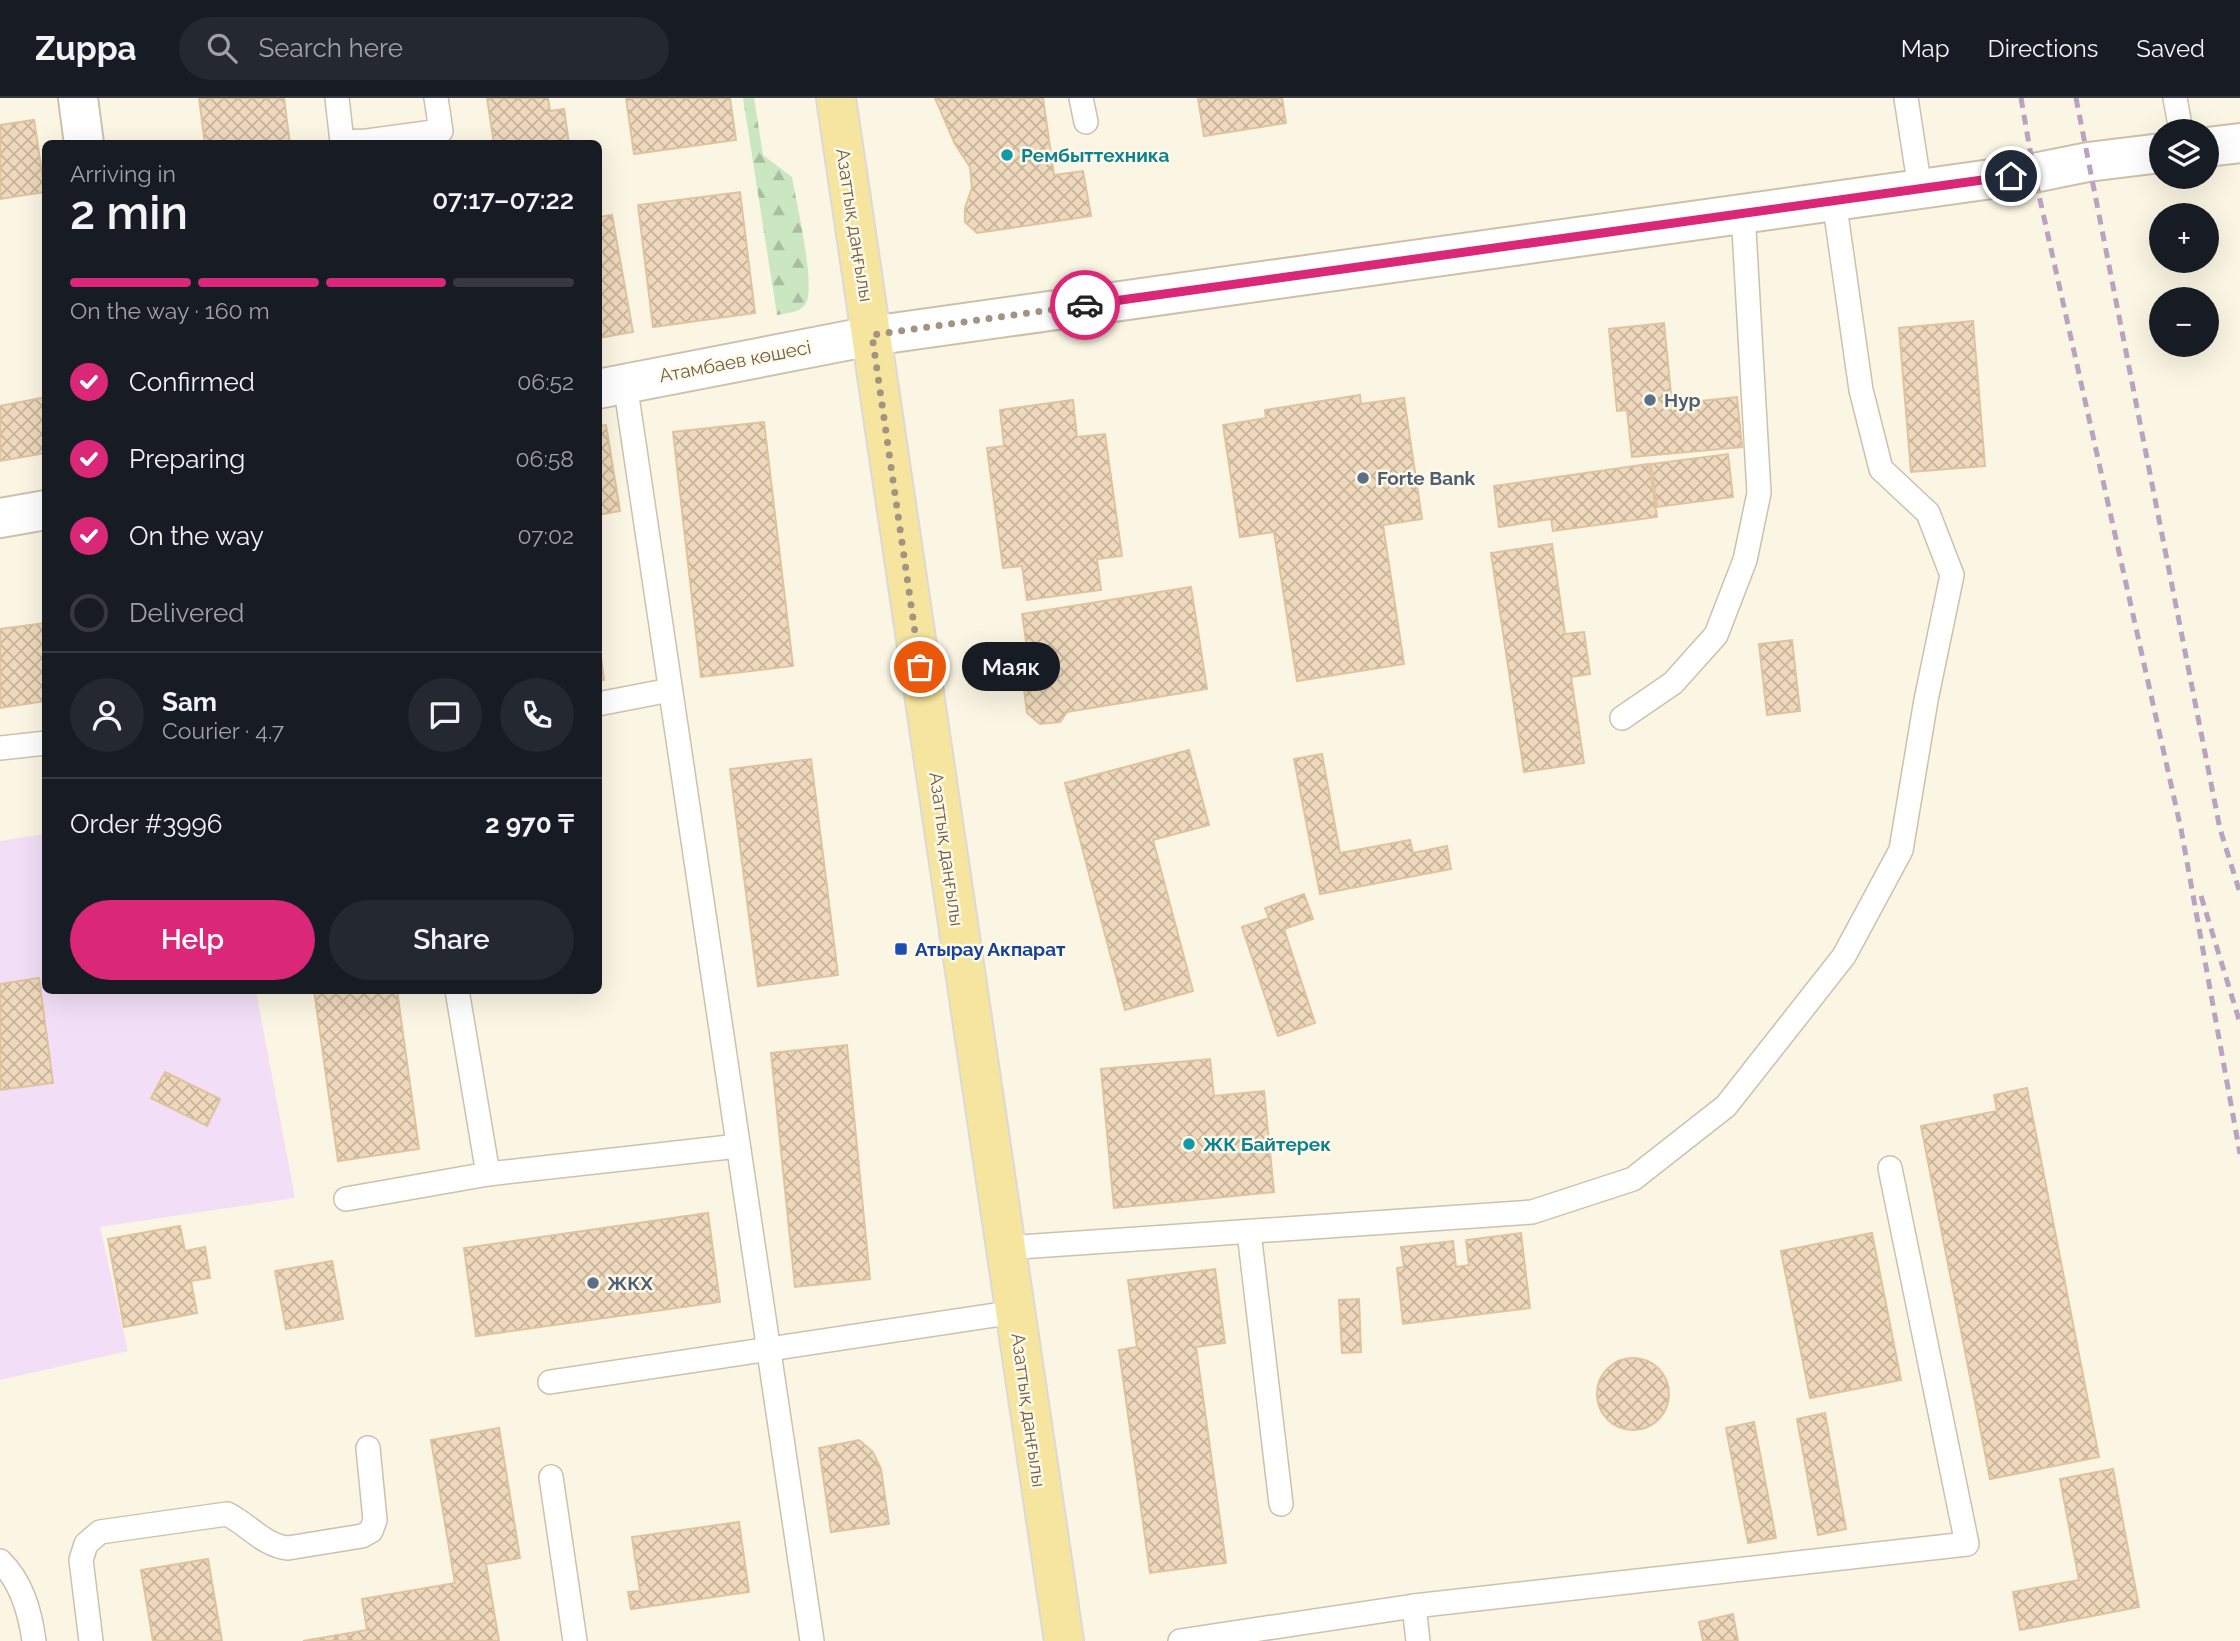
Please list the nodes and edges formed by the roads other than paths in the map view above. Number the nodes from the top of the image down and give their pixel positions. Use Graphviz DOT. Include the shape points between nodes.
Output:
graph roads {
  1 [pos="78,98"];
  2 [pos="337,98"];
  3 [pos="436,98"];
  4 [pos="835,98"];
  5 [pos="1082,98"];
  6 [pos="1906,98"];
  7 [pos="2175,98"];
  8 [pos="2178,119"];
  9 [pos="1086,122"];
  10 [pos="83,140"];
  11 [pos="342,140"];
  12 [pos="381,140"];
  13 [pos="2240,143"];
  14 [pos="2219,146"];
  15 [pos="2149,154"];
  16 [pos="1920,189"];
  17 [pos="1834,200"];
  18 [pos="1743,212"];
  19 [pos="872,335"];
  20 [pos="612,386"];
  21 [pos="42,511"];
  22 [pos="0,518"];
  23 [pos="670,690"];
  24 [pos="602,703"];
  25 [pos="1622,718"];
  26 [pos="42,743"];
  27 [pos="0,748"];
  28 [pos="458,994"];
  29 [pos="738,1146"];
  30 [pos="1890,1168"];
  31 [pos="488,1174"];
  32 [pos="346,1199"];
  33 [pos="1248,1232"];
  34 [pos="1006,1248"];
  35 [pos="1015,1312"];
  36 [pos="768,1349"];
  37 [pos="550,1382"];
  38 [pos="368,1448"];
  39 [pos="551,1477"];
  40 [pos="1281,1504"];
  41 [pos="0,1561"];
  42 [pos="1414,1606"];
  43 [pos="34,1641"];
  44 [pos="91,1641"];
  45 [pos="575,1641"];
  46 [pos="812,1641"];
  47 [pos="1064,1641"];
  48 [pos="1180,1641"];
  49 [pos="1418,1641"];
  1 -- 10 [label="street"];
  2 -- 11 [label="lane"];
  3 -- 12 [label="lane" via="441,131"];
  4 -- 19 [label="main road, Азаттық даңғылы"];
  5 -- 9 [label="lane"];
  6 -- 16 [label="lane"];
  7 -- 8 [label="lane"];
  13 -- 14 [label="street"];
  15 -- 16 [label="street, Атамбаев көшесі"];
  16 -- 17 [label="street, Атамбаев көшесі"];
  17 -- 18 [label="street, Атамбаев көшесі"];
  17 -- 33 [label="lane" via="1860,390 1881,469 1928,513 1952,575 1901,850 1844,956 1727,1106 1633,1179 1532,1212"];
  18 -- 19 [label="street, Атамбаев көшесі"];
  18 -- 25 [label="lane" via="1759,493 1745,560 1716,635 1674,683"];
  19 -- 20 [label="street, Атамбаев көшесі"];
  19 -- 34 [label="main road, Азаттық даңғылы"];
  20 -- 23 [label="lane"];
  21 -- 22 [label="street"];
  23 -- 24 [label="lane"];
  23 -- 29 [label="lane"];
  26 -- 27 [label="lane"];
  28 -- 31 [label="lane"];
  29 -- 31 [label="lane"];
  29 -- 36 [label="lane"];
  30 -- 42 [label="lane" via="1967,1544"];
  31 -- 32 [label="lane"];
  33 -- 34 [label="lane"];
  33 -- 40 [label="lane"];
  34 -- 35 [label="main road, Азаттық даңғылы"];
  35 -- 36 [label="lane"];
  35 -- 47 [label="main road, Азаттық даңғылы"];
  36 -- 37 [label="lane"];
  36 -- 46 [label="lane"];
  38 -- 44 [label="lane" via="374,1520 371,1531 362,1536 276,1547 227,1514 100,1532 86,1544 80,1560"];
  39 -- 45 [label="lane"];
  41 -- 43 [label="lane" via="11,1572 30,1614"];
  42 -- 48 [label="lane"];
  42 -- 49 [label="lane"];
}
